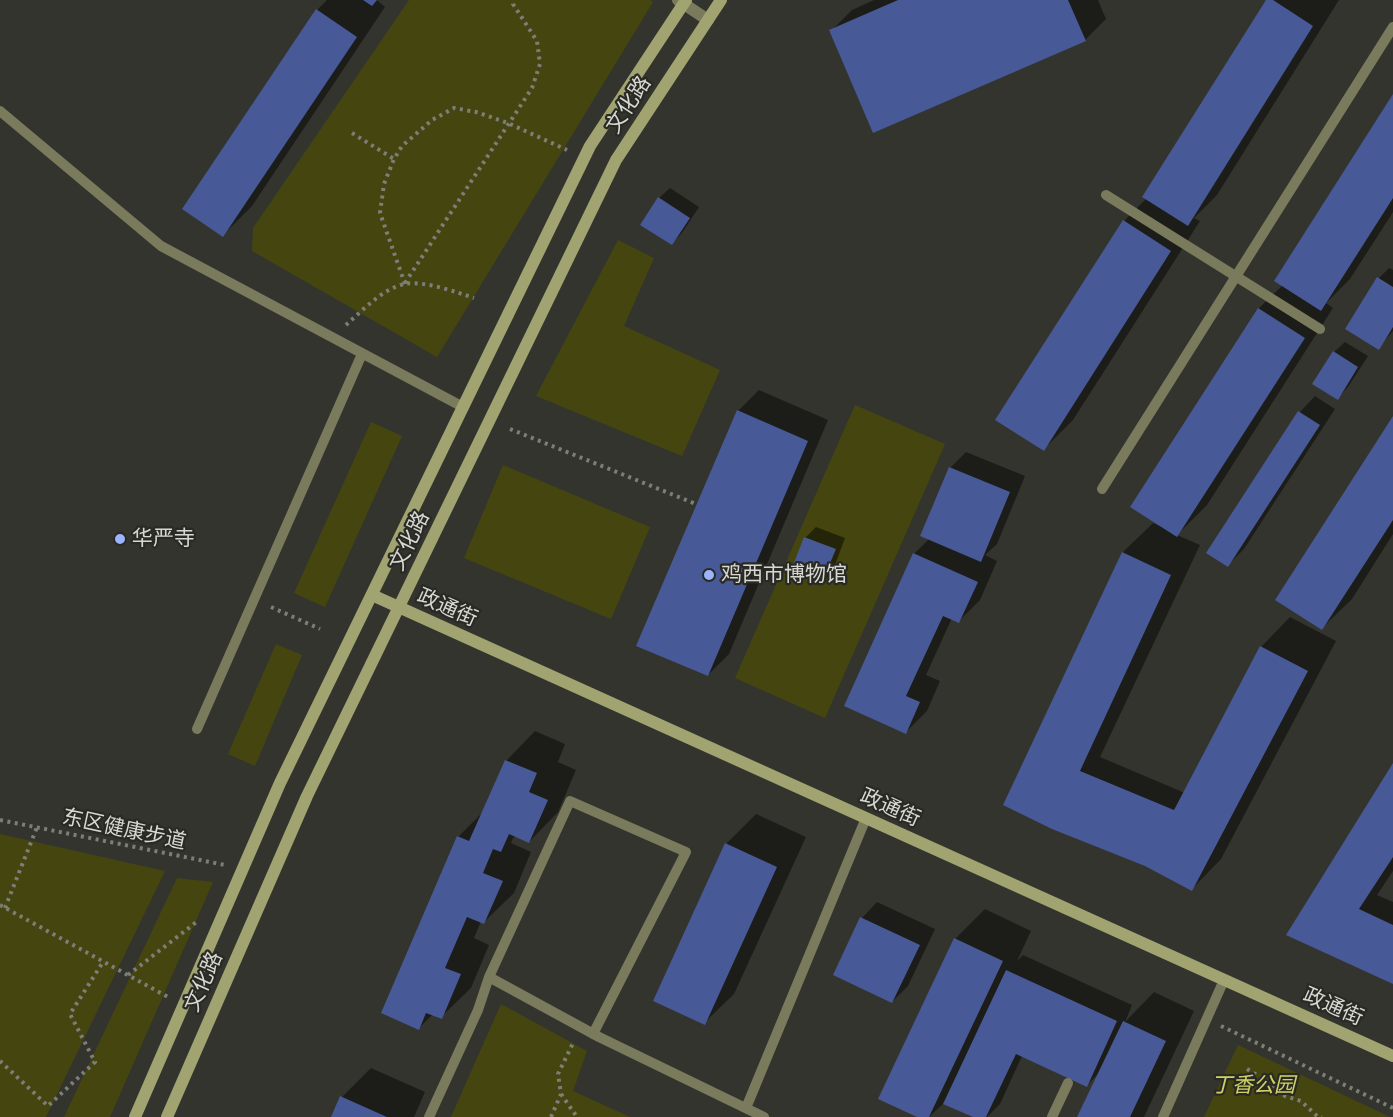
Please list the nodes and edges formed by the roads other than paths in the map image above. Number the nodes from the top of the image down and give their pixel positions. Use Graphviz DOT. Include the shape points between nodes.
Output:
graph roads {
  1 [pos="721,0"];
  2 [pos="683,1"];
  3 [pos="708,20"];
  4 [pos="1393,27"];
  5 [pos="0,111"];
  6 [pos="1106,195"];
  7 [pos="1236,276"];
  8 [pos="1320,329"];
  9 [pos="363,354"];
  10 [pos="463,407"];
  11 [pos="1102,489"];
  12 [pos="372,595"];
  13 [pos="399,608"];
  14 [pos="196,729"];
  15 [pos="866,818"];
  16 [pos="489,977"];
  17 [pos="1224,980"];
  18 [pos="593,1034"];
  19 [pos="1393,1056"];
  20 [pos="1068,1083"];
  21 [pos="746,1108"];
  22 [pos="135,1117"];
  23 [pos="167,1117"];
  24 [pos="429,1117"];
  25 [pos="764,1117"];
  26 [pos="1052,1117"];
  27 [pos="1163,1117"];
  1 -- 3 [label="main road, 文化路"];
  2 -- 3 [label="street"];
  2 -- 10 [label="main road, 文化路" via="585,157"];
  3 -- 13 [label="main road, 文化路" via="616,160"];
  4 -- 7 [label="lane"];
  5 -- 9 [label="lane" via="161,246"];
  6 -- 7 [label="lane"];
  7 -- 8 [label="lane"];
  7 -- 11 [label="lane"];
  9 -- 10 [label="lane"];
  9 -- 14 [label="lane"];
  10 -- 12 [label="main road, 文化路"];
  12 -- 13 [label="main road, 政通街"];
  12 -- 22 [label="main road, 文化路" via="280,783"];
  13 -- 15 [label="main road, 政通街"];
  13 -- 23 [label="main road, 文化路" via="307,796"];
  15 -- 17 [label="main road, 政通街"];
  15 -- 21 [label="lane"];
  16 -- 18 [label="lane"];
  16 -- 18 [label="lane" via="570,801 686,852"];
  16 -- 24 [label="lane"];
  17 -- 19 [label="main road, 政通街"];
  17 -- 27 [label="lane"];
  18 -- 21 [label="lane"];
  20 -- 26 [label="lane"];
  21 -- 25 [label="lane"];
}
